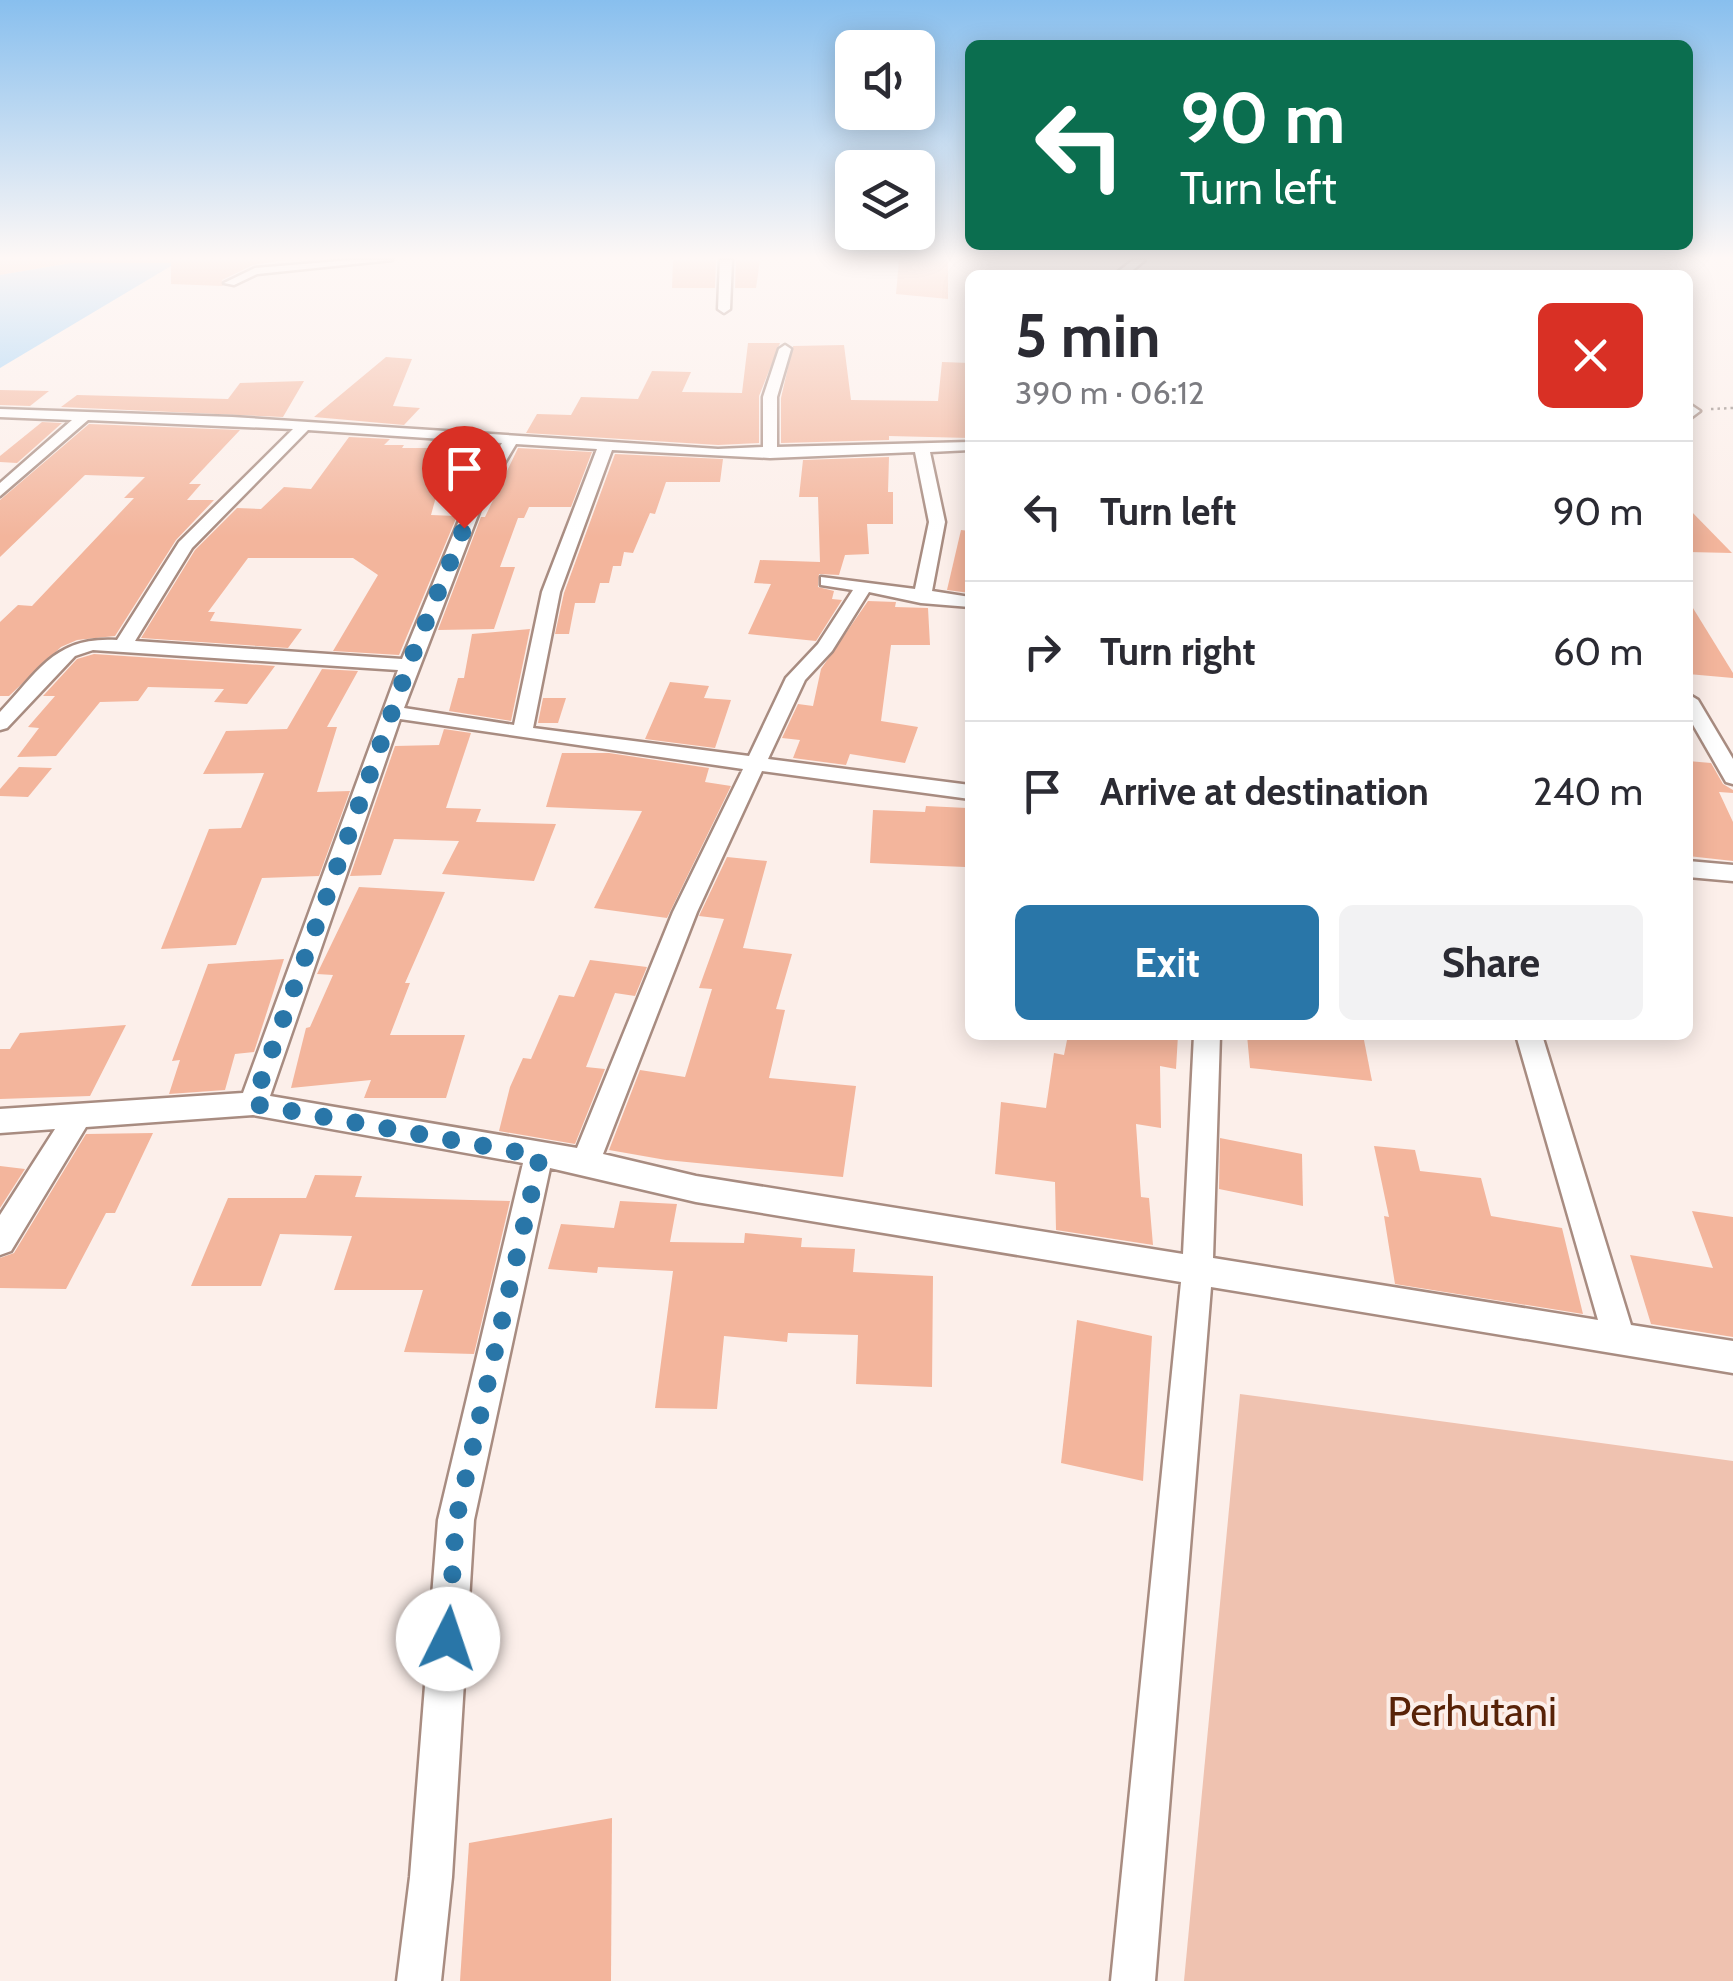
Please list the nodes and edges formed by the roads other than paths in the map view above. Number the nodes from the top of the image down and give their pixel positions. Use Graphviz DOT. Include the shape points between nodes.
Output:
graph roads {
  1 [pos="784,352"];
  2 [pos="0,413"];
  3 [pos="83,417"];
  4 [pos="304,426"];
  5 [pos="513,437"];
  6 [pos="606,446"];
  7 [pos="965,446"];
  8 [pos="921,447"];
  9 [pos="770,454"];
  10 [pos="0,490"];
  11 [pos="827,581"];
  12 [pos="862,588"];
  13 [pos="921,598"];
  14 [pos="965,602"];
  15 [pos="123,646"];
  16 [pos="409,664"];
  17 [pos="1693,709"];
  18 [pos="392,712"];
  19 [pos="0,724"];
  20 [pos="522,733"];
  21 [pos="756,765"];
  22 [pos="1733,777"];
  23 [pos="965,791"];
  24 [pos="1693,869"];
  25 [pos="1733,873"];
  26 [pos="1207,1040"];
  27 [pos="1530,1040"];
  28 [pos="253,1104"];
  29 [pos="77,1117"];
  30 [pos="0,1121"];
  31 [pos="540,1156"];
  32 [pos="586,1162"];
  33 [pos="0,1242"];
  34 [pos="1197,1270"];
  35 [pos="1620,1341"];
  36 [pos="1733,1357"];
  37 [pos="419,1981"];
  38 [pos="1133,1981"];
  1 -- 9 [label="street" via="770,397"];
  2 -- 3 [label="street"];
  3 -- 4 [label="street"];
  3 -- 10 [label="street"];
  4 -- 5 [label="street"];
  4 -- 15 [label="street" via="185,544"];
  5 -- 6 [label="street"];
  5 -- 16 [label="street" via="478,494"];
  6 -- 9 [label="street"];
  6 -- 20 [label="street" via="551,592"];
  7 -- 8 [label="street"];
  8 -- 9 [label="street"];
  8 -- 13 [label="street" via="939,510 939,538"];
  11 -- 12 [label="street"];
  12 -- 13 [label="street"];
  12 -- 21 [label="street" via="796,678"];
  13 -- 14 [label="street"];
  15 -- 16 [label="street"];
  15 -- 19 [label="street" via="92,644 68,652"];
  16 -- 18 [label="street"];
  17 -- 22 [label="street"];
  18 -- 20 [label="street"];
  18 -- 28 [label="street"];
  20 -- 21 [label="street"];
  21 -- 23 [label="street"];
  21 -- 32 [label="street" via="685,912"];
  24 -- 25 [label="street"];
  26 -- 34 [label="street"];
  27 -- 35 [label="street"];
  28 -- 29 [label="street"];
  28 -- 31 [label="street"];
  29 -- 30 [label="street"];
  29 -- 33 [label="street"];
  31 -- 32 [label="street"];
  31 -- 37 [label="street" via="456,1520"];
  32 -- 34 [label="street" via="696,1189"];
  34 -- 35 [label="street"];
  34 -- 38 [label="street"];
  35 -- 36 [label="street"];
}
